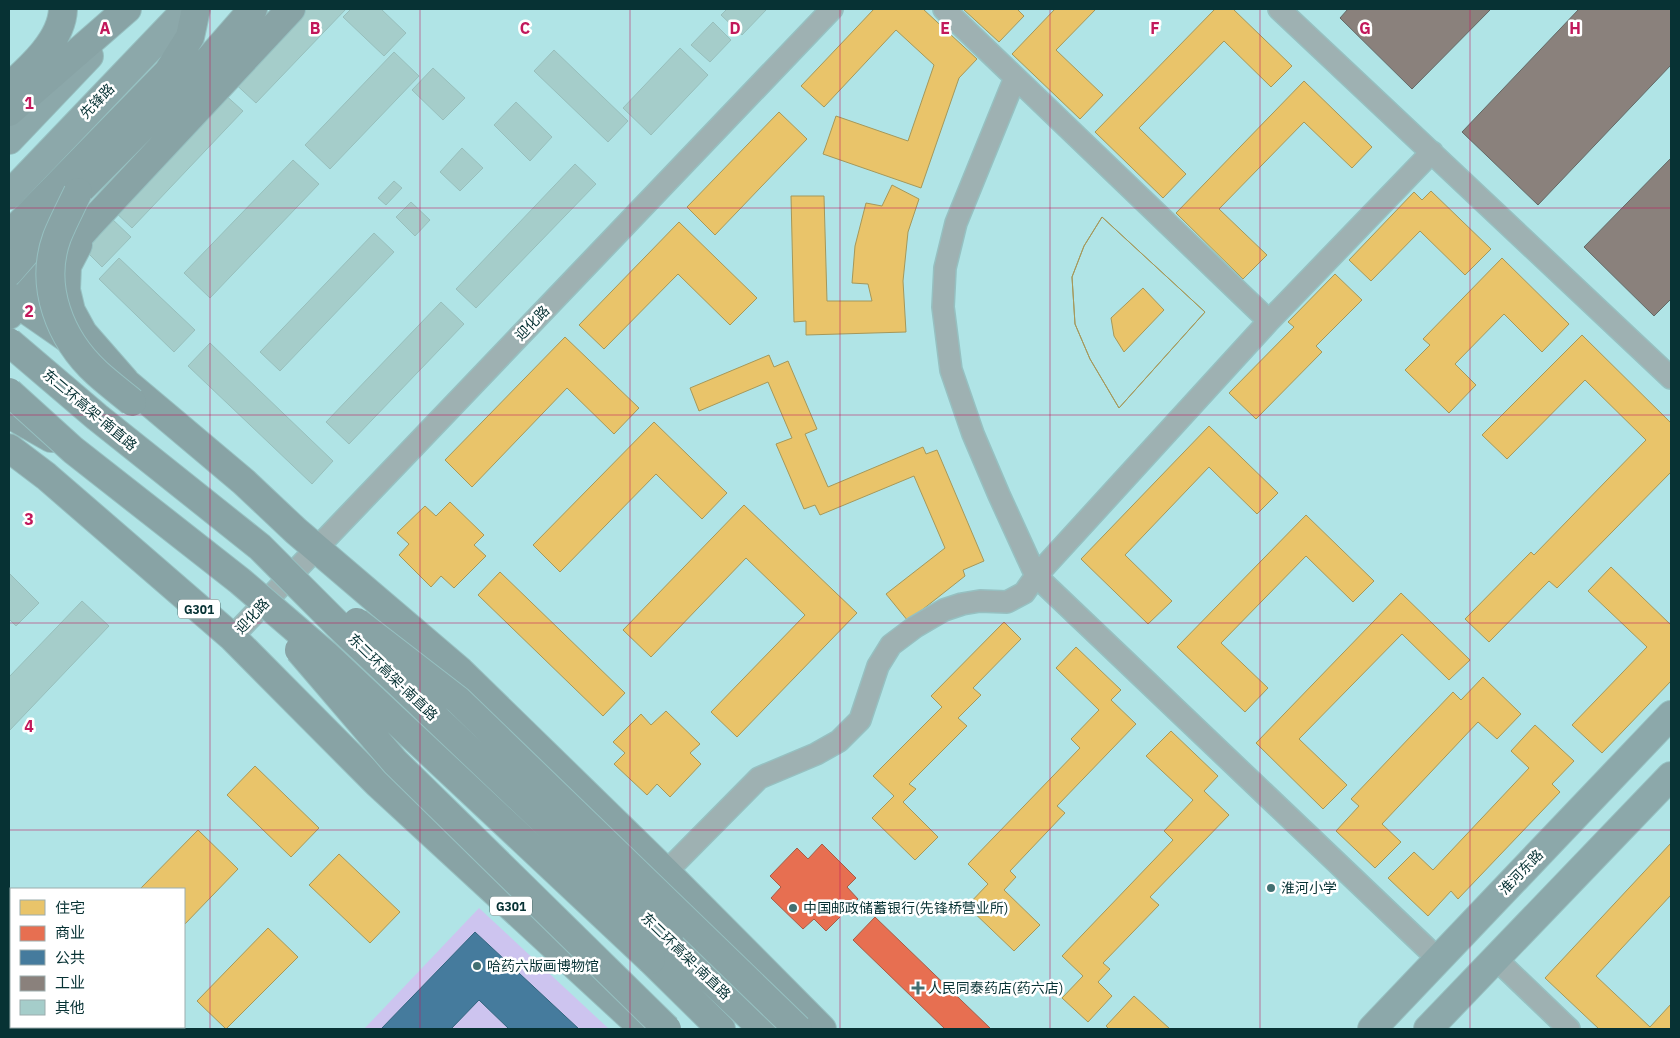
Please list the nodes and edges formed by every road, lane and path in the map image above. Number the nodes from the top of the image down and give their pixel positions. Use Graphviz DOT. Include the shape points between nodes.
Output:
graph roads {
  1 [pos="63,9"];
  2 [pos="127,9"];
  3 [pos="134,9"];
  4 [pos="187,9"];
  5 [pos="196,9"];
  6 [pos="253,9"];
  7 [pos="291,9"];
  8 [pos="832,9"];
  9 [pos="944,9"];
  10 [pos="1279,9"];
  11 [pos="1015,78"];
  12 [pos="9,87"];
  13 [pos="45,91"];
  14 [pos="9,112"];
  15 [pos="9,140"];
  16 [pos="1432,152"];
  17 [pos="78,192"];
  18 [pos="9,195"];
  19 [pos="90,224"];
  20 [pos="9,235"];
  21 [pos="9,272"];
  22 [pos="12,305"];
  23 [pos="1269,321"];
  24 [pos="9,342"];
  25 [pos="1671,378"];
  26 [pos="9,392"];
  27 [pos="129,392"];
  28 [pos="9,414"];
  29 [pos="9,448"];
  30 [pos="73,450"];
  31 [pos="306,540"];
  32 [pos="260,547"];
  33 [pos="1036,576"];
  34 [pos="240,581"];
  35 [pos="232,637"];
  36 [pos="1671,715"];
  37 [pos="1671,776"];
  38 [pos="666,872"];
  39 [pos="1438,959"];
  40 [pos="1496,959"];
  41 [pos="644,1029"];
  42 [pos="667,1029"];
  43 [pos="721,1029"];
  44 [pos="763,1029"];
  45 [pos="798,1029"];
  46 [pos="822,1029"];
  47 [pos="1372,1029"];
  48 [pos="1428,1029"];
  49 [pos="1569,1029"];
  1 -- 12 [label="highway" via="51,43"];
  2 -- 13 [label="highway"];
  3 -- 13 [label="main road"];
  4 -- 18 [label="main road, 先锋路"];
  5 -- 20 [label="highway" via="190,37 168,72"];
  6 -- 17 [label="highway" via="205,64"];
  7 -- 19 [label="highway"];
  8 -- 31 [label="street, 迎化路"];
  9 -- 11 [label="street"];
  10 -- 16 [label="street"];
  11 -- 23 [label="street"];
  11 -- 33 [label="street" via="956,223 945,268 943,307 951,370 972,434"];
  13 -- 14 [label="highway"];
  13 -- 15 [label="main road"];
  16 -- 23 [label="street"];
  16 -- 25 [label="street"];
  17 -- 21 [label="highway, bridge"];
  17 -- 27 [label="highway, bridge" via="52,257 50,277 54,304 78,351 96,372"];
  19 -- 22 [label="highway"];
  19 -- 27 [label="highway" via="67,266 66,290 71,311 82,333"];
  22 -- 27 [label="highway" via="74,342"];
  23 -- 33 [label="street"];
  24 -- 32 [label="highway, 东二环高架-南直路, bridge"];
  26 -- 30 [label="highway, 东二环高架-南直路, bridge"];
  27 -- 31 [label="highway" via="224,480"];
  28 -- 30 [label="highway, bridge"];
  29 -- 35 [label="highway, G301" via="46,476"];
  30 -- 34 [label="highway, 东二环高架-南直路, bridge"];
  31 -- 35 [label="street, 迎化路"];
  31 -- 38 [label="highway" via="460,671"];
  32 -- 44 [label="highway, 东二环高架-南直路, bridge"];
  32 -- 45 [label="highway, bridge" via="458,700"];
  33 -- 38 [label="street" via="1024,593 1007,602 980,601 944,610 891,644 878,666 860,720 839,742 759,778"];
  33 -- 39 [label="street"];
  34 -- 42 [label="highway, bridge" via="395,762"];
  34 -- 43 [label="highway, 东二环高架-南直路, bridge" via="333,661"];
  35 -- 41 [label="highway, G301" via="377,783"];
  36 -- 39 [label="main road, 淮河东路"];
  37 -- 40 [label="main road"];
  38 -- 46 [label="highway"];
  39 -- 47 [label="main road, 淮河东路"];
  40 -- 48 [label="main road"];
  40 -- 49 [label="street"];
}
